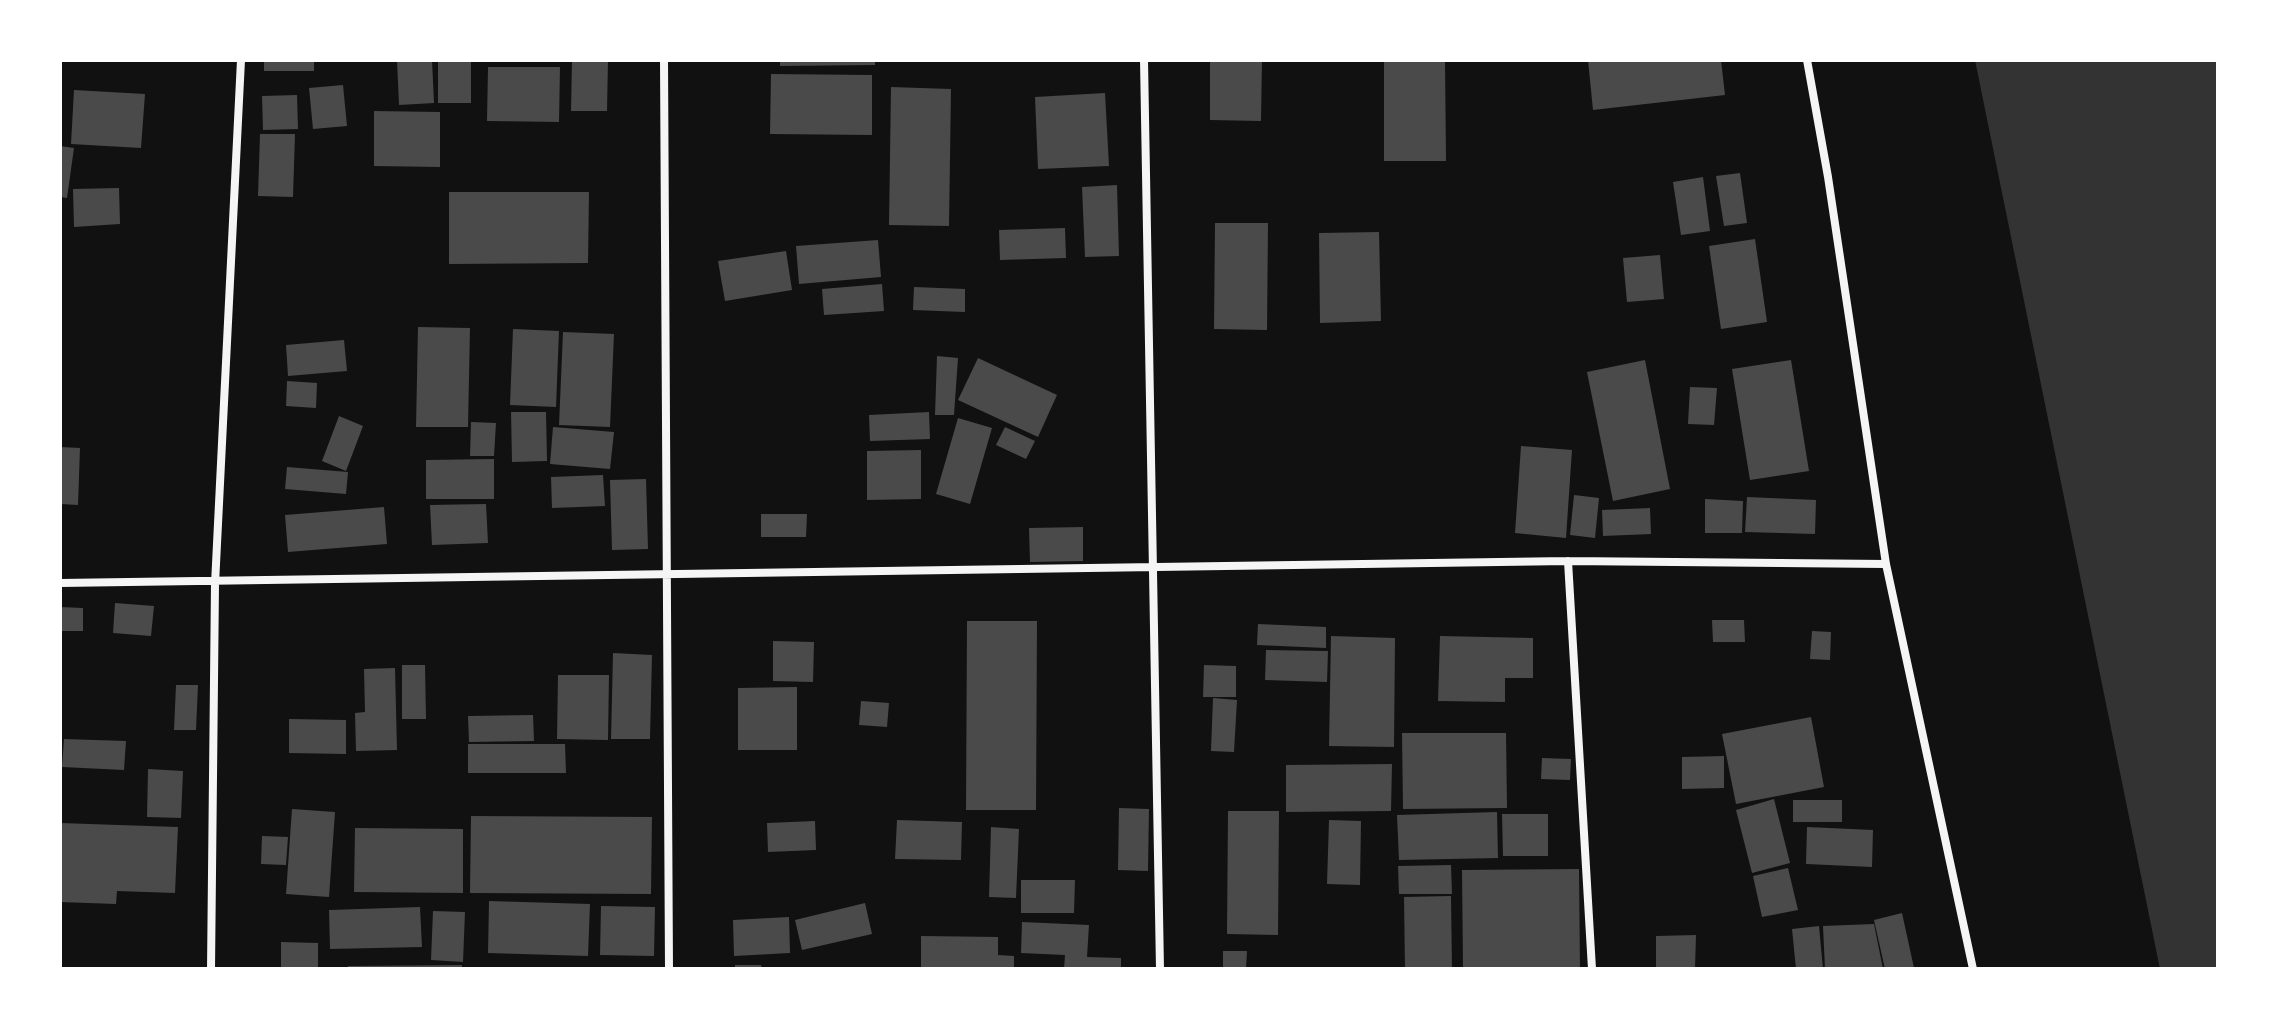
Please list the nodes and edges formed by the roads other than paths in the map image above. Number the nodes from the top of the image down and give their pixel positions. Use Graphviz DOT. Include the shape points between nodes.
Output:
graph roads {
  1 [pos="241,60"];
  2 [pos="664,60"];
  3 [pos="1144,60"];
  4 [pos="1807,60"];
  5 [pos="1568,561"];
  6 [pos="1886,564"];
  7 [pos="1153,570"];
  8 [pos="668,576"];
  9 [pos="60,583"];
  10 [pos="215,584"];
  11 [pos="211,969"];
  12 [pos="669,969"];
  13 [pos="1160,969"];
  14 [pos="1592,969"];
  15 [pos="1973,969"];
  1 -- 10 [label="street"];
  2 -- 8 [label="street"];
  3 -- 7 [label="street"];
  4 -- 6 [label="street"];
  5 -- 6 [label="street"];
  5 -- 7 [label="street"];
  5 -- 14 [label="street"];
  6 -- 15 [label="street"];
  7 -- 8 [label="street"];
  7 -- 13 [label="street"];
  8 -- 10 [label="street"];
  8 -- 12 [label="street"];
  9 -- 10 [label="street"];
  10 -- 11 [label="street"];
}
